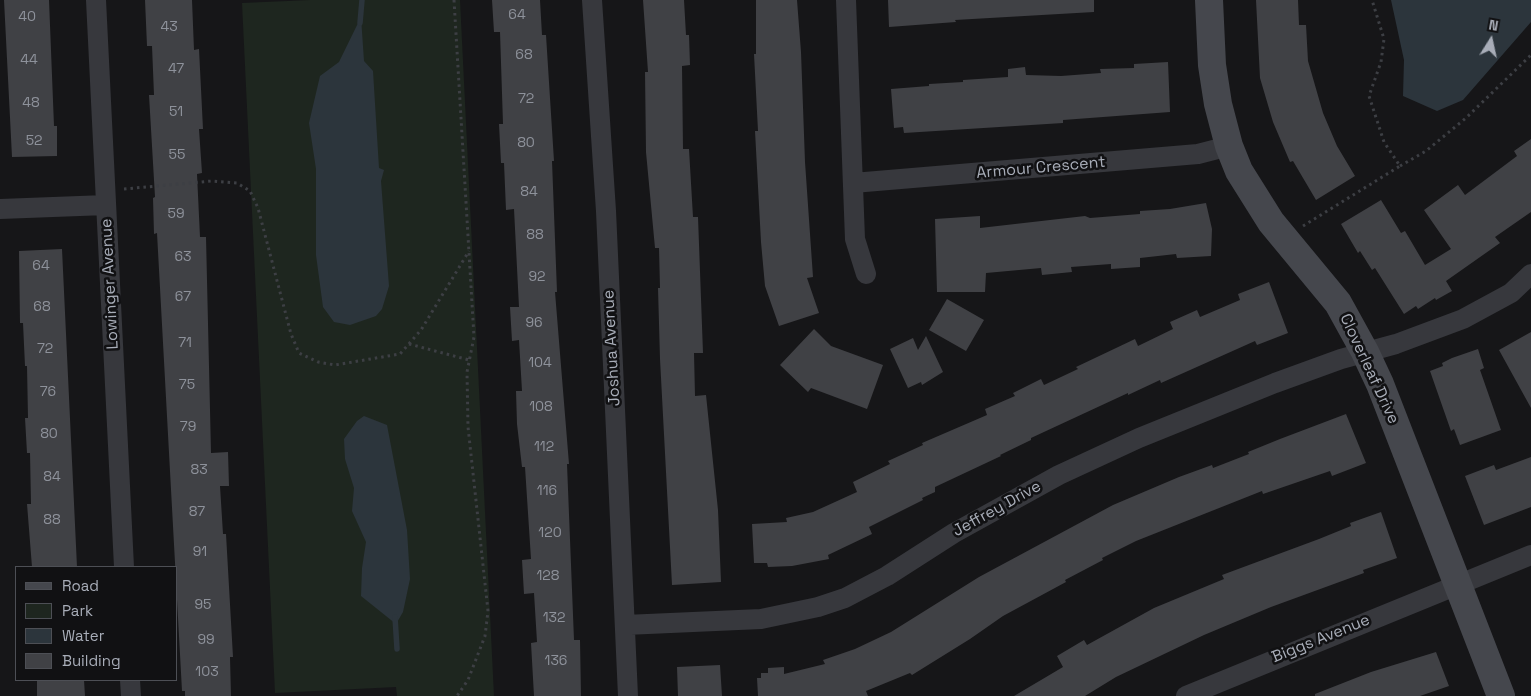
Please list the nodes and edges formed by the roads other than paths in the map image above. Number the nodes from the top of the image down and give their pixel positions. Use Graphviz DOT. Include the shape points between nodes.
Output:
graph roads {
  1 [pos="96,0"];
  2 [pos="592,0"];
  3 [pos="846,0"];
  4 [pos="1209,0"];
  5 [pos="1229,146"];
  6 [pos="853,183"];
  7 [pos="106,197"];
  8 [pos="0,209"];
  9 [pos="866,274"];
  10 [pos="1531,274"];
  11 [pos="1364,352"];
  12 [pos="1531,555"];
  13 [pos="124,566"];
  14 [pos="1458,584"];
  15 [pos="624,625"];
  16 [pos="130,681"];
  17 [pos="131,696"];
  18 [pos="628,696"];
  19 [pos="1186,696"];
  20 [pos="1501,696"];
  1 -- 7 [label="street, Lowinger Avenue"];
  2 -- 15 [label="street, Joshua Avenue" via="606,211"];
  3 -- 6 [label="street"];
  4 -- 5 [label="street, Cloverleaf Drive" via="1215,86"];
  5 -- 6 [label="street, Armour Crescent" via="1198,154"];
  5 -- 11 [label="street, Cloverleaf Drive" via="1239,171 1271,222 1338,303"];
  6 -- 9 [label="street" via="855,240"];
  7 -- 8 [label="street"];
  7 -- 13 [label="street, Lowinger Avenue"];
  10 -- 11 [label="street, Jeffrey Drive" via="1511,293 1463,319 1396,344"];
  11 -- 14 [label="street, Cloverleaf Drive" via="1380,384"];
  11 -- 15 [label="street, Jeffrey Drive" via="1213,408 1059,475 845,598 761,619"];
  12 -- 14 [label="street, Biggs Avenue"];
  14 -- 19 [label="street, Biggs Avenue"];
  14 -- 20 [label="street, Cloverleaf Drive"];
  15 -- 18 [label="street, Joshua Avenue"];
  16 -- 17 [label="street"];
}
